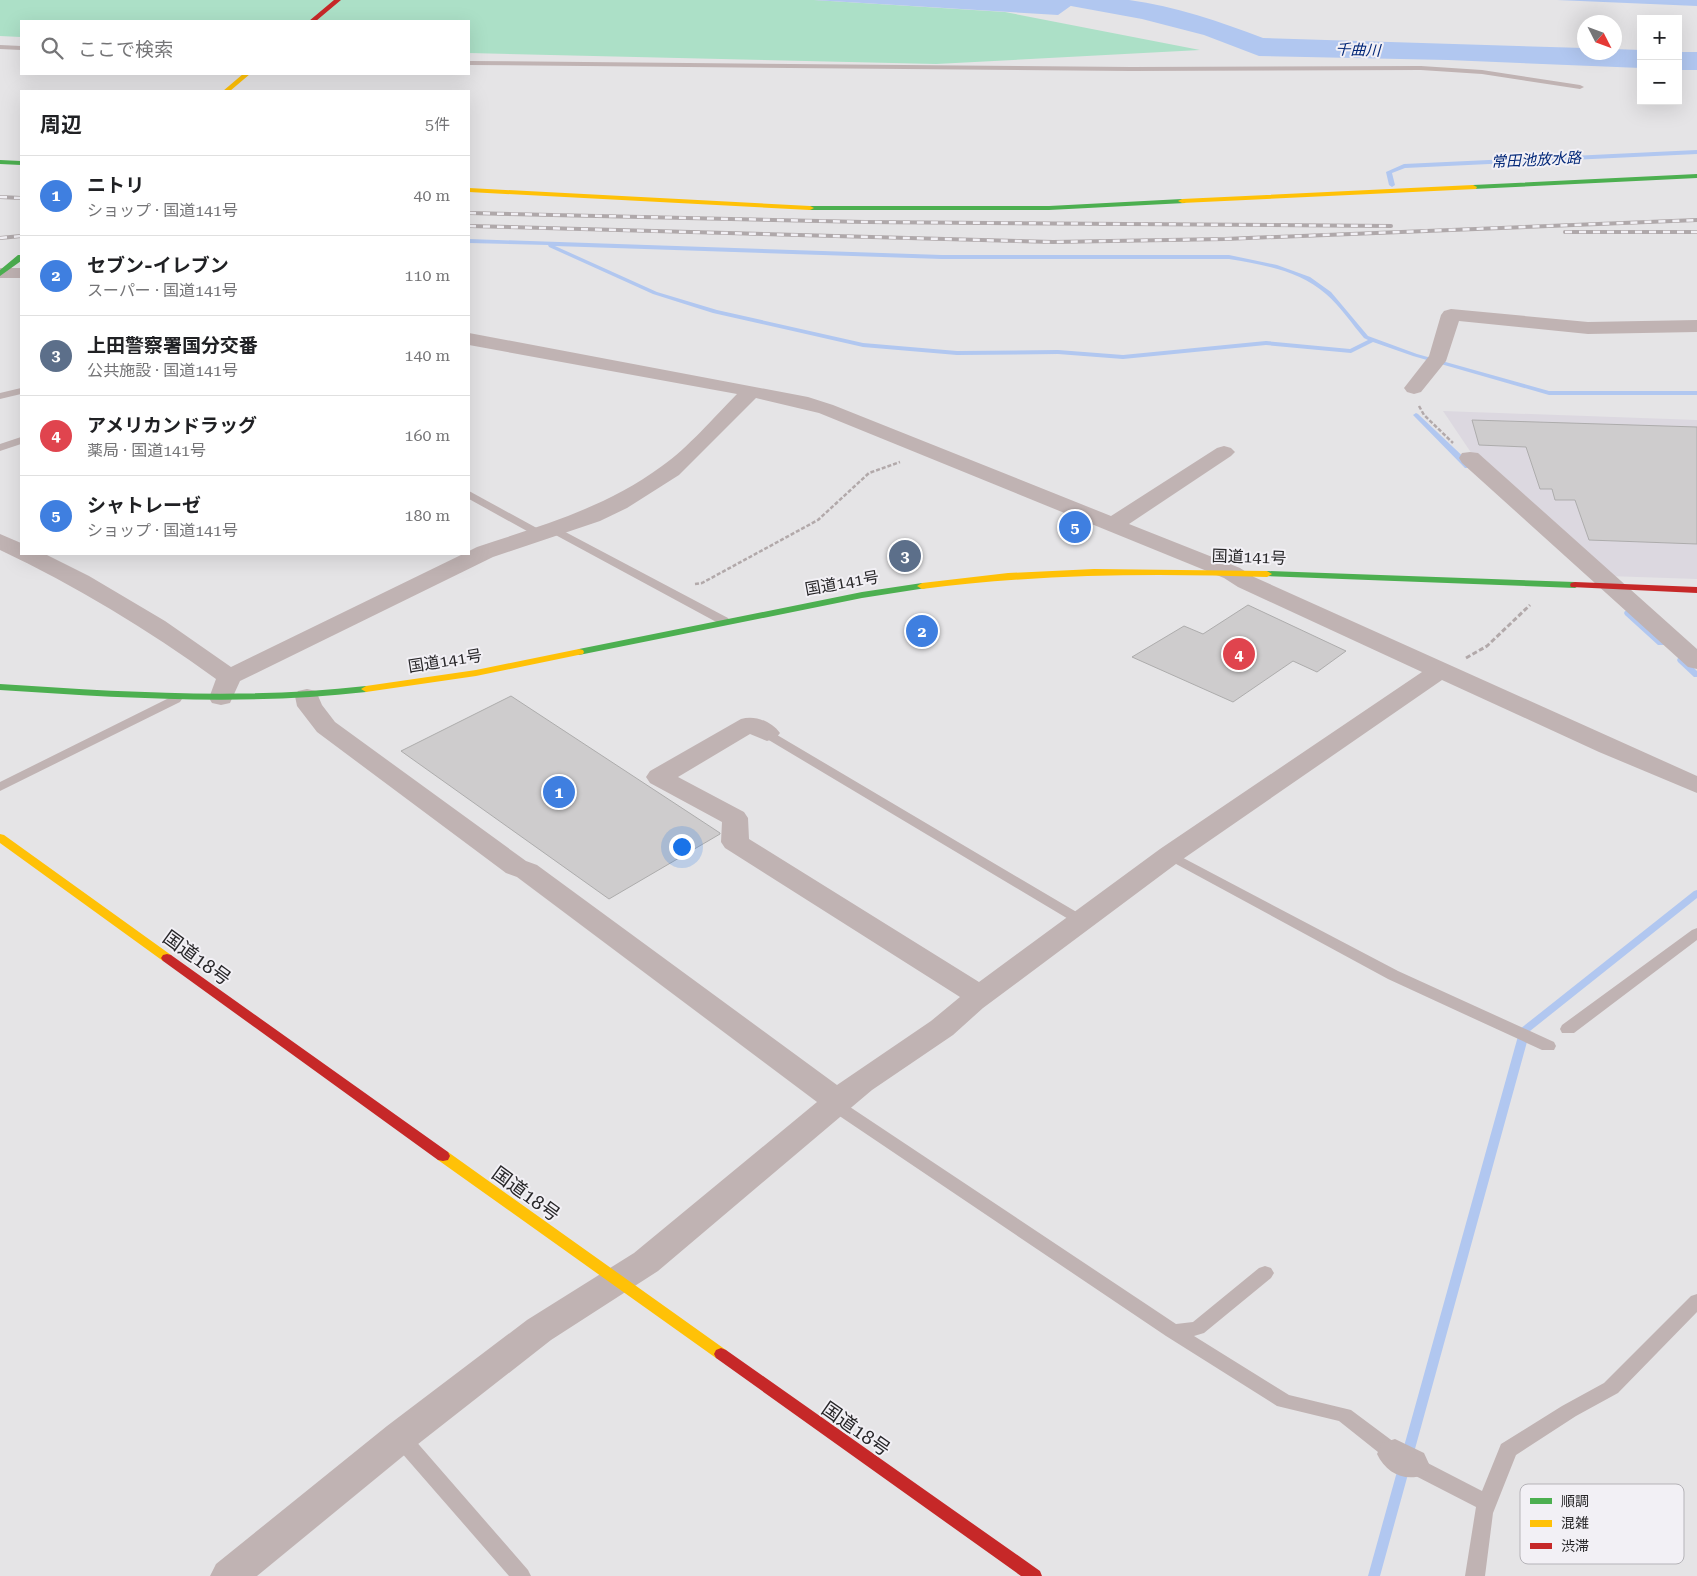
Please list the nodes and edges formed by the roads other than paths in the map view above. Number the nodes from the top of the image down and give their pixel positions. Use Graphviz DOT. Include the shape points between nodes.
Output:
graph roads {
  1 [pos="338,0"];
  2 [pos="313,20"];
  3 [pos="0,47"];
  4 [pos="20,48"];
  5 [pos="470,63"];
  6 [pos="246,75"];
  7 [pos="1580,86"];
  8 [pos="227,90"];
  9 [pos="0,162"];
  10 [pos="20,163"];
  11 [pos="1697,176"];
  12 [pos="470,190"];
  13 [pos="20,258"];
  14 [pos="1,273"];
  15 [pos="20,273"];
  16 [pos="1697,326"];
  17 [pos="470,339"];
  18 [pos="20,391"];
  19 [pos="752,391"];
  20 [pos="1415,393"];
  21 [pos="0,396"];
  22 [pos="20,440"];
  23 [pos="5,447"];
  24 [pos="1224,452"];
  25 [pos="20,453"];
  26 [pos="1464,453"];
  27 [pos="470,494"];
  28 [pos="1112,525"];
  29 [pos="547,532"];
  30 [pos="0,540"];
  31 [pos="20,550"];
  32 [pos="30,555"];
  33 [pos="1232,572"];
  34 [pos="1614,586"];
  35 [pos="1697,590"];
  36 [pos="724,621"];
  37 [pos="1697,662"];
  38 [pos="1441,670"];
  39 [pos="0,687"];
  40 [pos="225,687"];
  41 [pos="307,696"];
  42 [pos="174,699"];
  43 [pos="767,733"];
  44 [pos="1697,785"];
  45 [pos="0,786"];
  46 [pos="0,838"];
  47 [pos="1170,855"];
  48 [pos="1080,920"];
  49 [pos="1697,933"];
  50 [pos="980,996"];
  51 [pos="1568,1029"];
  52 [pos="1548,1046"];
  53 [pos="836,1103"];
  54 [pos="1265,1272"];
  55 [pos="619,1282"];
  56 [pos="1697,1301"];
  57 [pos="1170,1329"];
  58 [pos="400,1437"];
  59 [pos="1487,1503"];
  60 [pos="229,1576"];
  61 [pos="521,1576"];
  62 [pos="1034,1576"];
  63 [pos="1475,1576"];
  1 -- 2 [label="main road"];
  3 -- 4 [label="lane"];
  5 -- 7 [label="lane" via="1131,69 1421,68 1482,72"];
  6 -- 8 [label="main road"];
  9 -- 10 [label="main road"];
  11 -- 12 [label="main road" via="1049,208 834,209"];
  13 -- 14 [label="main road"];
  14 -- 15 [label="street"];
  16 -- 20 [label="street" via="1588,328 1451,315 1437,361"];
  17 -- 19 [label="street"];
  18 -- 21 [label="lane"];
  19 -- 28 [label="street" via="802,401"];
  19 -- 29 [label="street" via="670,470 619,503"];
  22 -- 23 [label="lane"];
  23 -- 25 [label="lane"];
  24 -- 28 [label="street"];
  26 -- 34 [label="street"];
  27 -- 29 [label="lane"];
  28 -- 33 [label="street"];
  29 -- 36 [label="lane"];
  29 -- 40 [label="street" via="485,552"];
  30 -- 31 [label="street"];
  32 -- 40 [label="street" via="74,576 163,630"];
  33 -- 34 [label="main road, 国道141号"];
  33 -- 36 [label="main road, 国道141号" via="1111,571 997,577 862,595"];
  33 -- 38 [label="street" via="1246,582"];
  34 -- 35 [label="main road, 国道141号"];
  34 -- 37 [label="street"];
  36 -- 41 [label="main road, 国道141号" via="476,673"];
  38 -- 44 [label="street"];
  38 -- 47 [label="street"];
  39 -- 42 [label="main road, 国道141号"];
  40 -- 41 [label="main road, 国道141号"];
  40 -- 42 [label="main road, 国道141号"];
  41 -- 53 [label="street" via="310,706 326,727 516,867 527,871"];
  42 -- 45 [label="lane"];
  43 -- 48 [label="lane"];
  43 -- 50 [label="street" via="750,724 659,777 735,818 735,842"];
  46 -- 55 [label="main road, 国道18号"];
  47 -- 48 [label="street"];
  47 -- 52 [label="lane" via="1393,976"];
  48 -- 50 [label="street"];
  49 -- 51 [label="lane"];
  50 -- 53 [label="street" via="942,1028 861,1082"];
  53 -- 55 [label="street"];
  53 -- 57 [label="lane"];
  54 -- 57 [label="lane" via="1198,1328 1180,1332"];
  55 -- 58 [label="street" via="538,1330"];
  55 -- 62 [label="main road, 国道18号"];
  56 -- 59 [label="lane" via="1611,1388 1508,1450"];
  57 -- 59 [label="lane" via="1284,1400 1344,1415 1403,1459"];
  58 -- 60 [label="street"];
  58 -- 61 [label="lane"];
  59 -- 63 [label="lane"];
}
